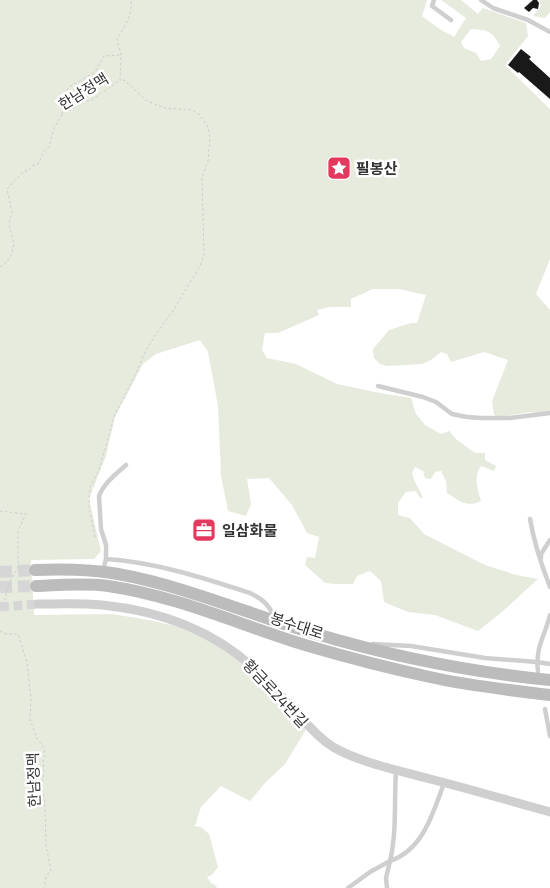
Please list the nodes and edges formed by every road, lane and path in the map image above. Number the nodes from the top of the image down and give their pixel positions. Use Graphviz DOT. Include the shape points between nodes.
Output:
graph roads {
  1 [pos="131,0"];
  2 [pos="434,0"];
  3 [pos="480,0"];
  4 [pos="451,20"];
  5 [pos="550,32"];
  6 [pos="121,55"];
  7 [pos="120,80"];
  8 [pos="62,115"];
  9 [pos="0,267"];
  10 [pos="378,386"];
  11 [pos="550,413"];
  12 [pos="126,466"];
  13 [pos="0,511"];
  14 [pos="530,518"];
  15 [pos="95,537"];
  16 [pos="550,540"];
  17 [pos="106,559"];
  18 [pos="542,568"];
  19 [pos="35,570"];
  20 [pos="102,572"];
  21 [pos="36,586"];
  22 [pos="550,586"];
  23 [pos="38,604"];
  24 [pos="0,606"];
  25 [pos="550,615"];
  26 [pos="277,621"];
  27 [pos="0,631"];
  28 [pos="348,642"];
  29 [pos="537,662"];
  30 [pos="550,664"];
  31 [pos="538,671"];
  32 [pos="550,680"];
  33 [pos="550,695"];
  34 [pos="545,709"];
  35 [pos="550,736"];
  36 [pos="396,770"];
  37 [pos="444,782"];
  38 [pos="550,812"];
  39 [pos="390,861"];
  40 [pos="44,888"];
  41 [pos="348,888"];
  42 [pos="387,888"];
  1 -- 6 [label="path, 한남정맥" via="132,10 117,38"];
  2 -- 4 [label="lane" via="432,6"];
  3 -- 5 [label="lane"];
  6 -- 7 [label="path, 한남정맥"];
  6 -- 8 [label="path" via="104,56 95,72 69,87 62,100"];
  7 -- 8 [label="path, 한남정맥" via="92,100"];
  7 -- 15 [label="path" via="124,80 147,102 165,108 192,110 199,114 208,128 208,162 202,178 204,254 175,308 145,352 114,417 99,470 90,487 89,508"];
  8 -- 9 [label="path, 한남정맥" via="39,163 24,171 7,189 14,244 7,262"];
  10 -- 11 [label="lane" via="423,396 452,414 467,417 510,418"];
  12 -- 17 [label="lane" via="99,496"];
  13 -- 24 [label="path" via="26,514 18,531 18,568"];
  14 -- 18 [label="lane"];
  16 -- 18 [label="lane" via="541,554"];
  17 -- 20 [label="lane"];
  17 -- 26 [label="lane, 봉수대로" via="127,560 176,571 250,594 269,606"];
  18 -- 22 [label="lane"];
  19 -- 20 [label="main road, 봉수대로"];
  20 -- 26 [label="main road, 봉수대로" via="154,582"];
  21 -- 33 [label="main road, 봉수대로" via="76,584 135,591 370,663 431,678"];
  23 -- 36 [label="street, 황금로24번길" via="117,607 150,613 194,628 243,658 326,742 347,754"];
  25 -- 29 [label="lane"];
  26 -- 28 [label="main road, 봉수대로"];
  27 -- 40 [label="path, 한남정맥" via="18,634 27,662 30,719 44,748 42,785 51,870"];
  28 -- 29 [label="lane" via="411,646 485,658"];
  28 -- 32 [label="main road, 봉수대로" via="468,670"];
  29 -- 30 [label="lane"];
  29 -- 31 [label="lane"];
  34 -- 35 [label="lane"];
  36 -- 37 [label="street, 황금로24번길"];
  36 -- 39 [label="lane"];
  37 -- 38 [label="street, 황금로24번길"];
  37 -- 39 [label="lane" via="423,833 404,854"];
  39 -- 41 [label="lane"];
  39 -- 42 [label="lane"];
}
